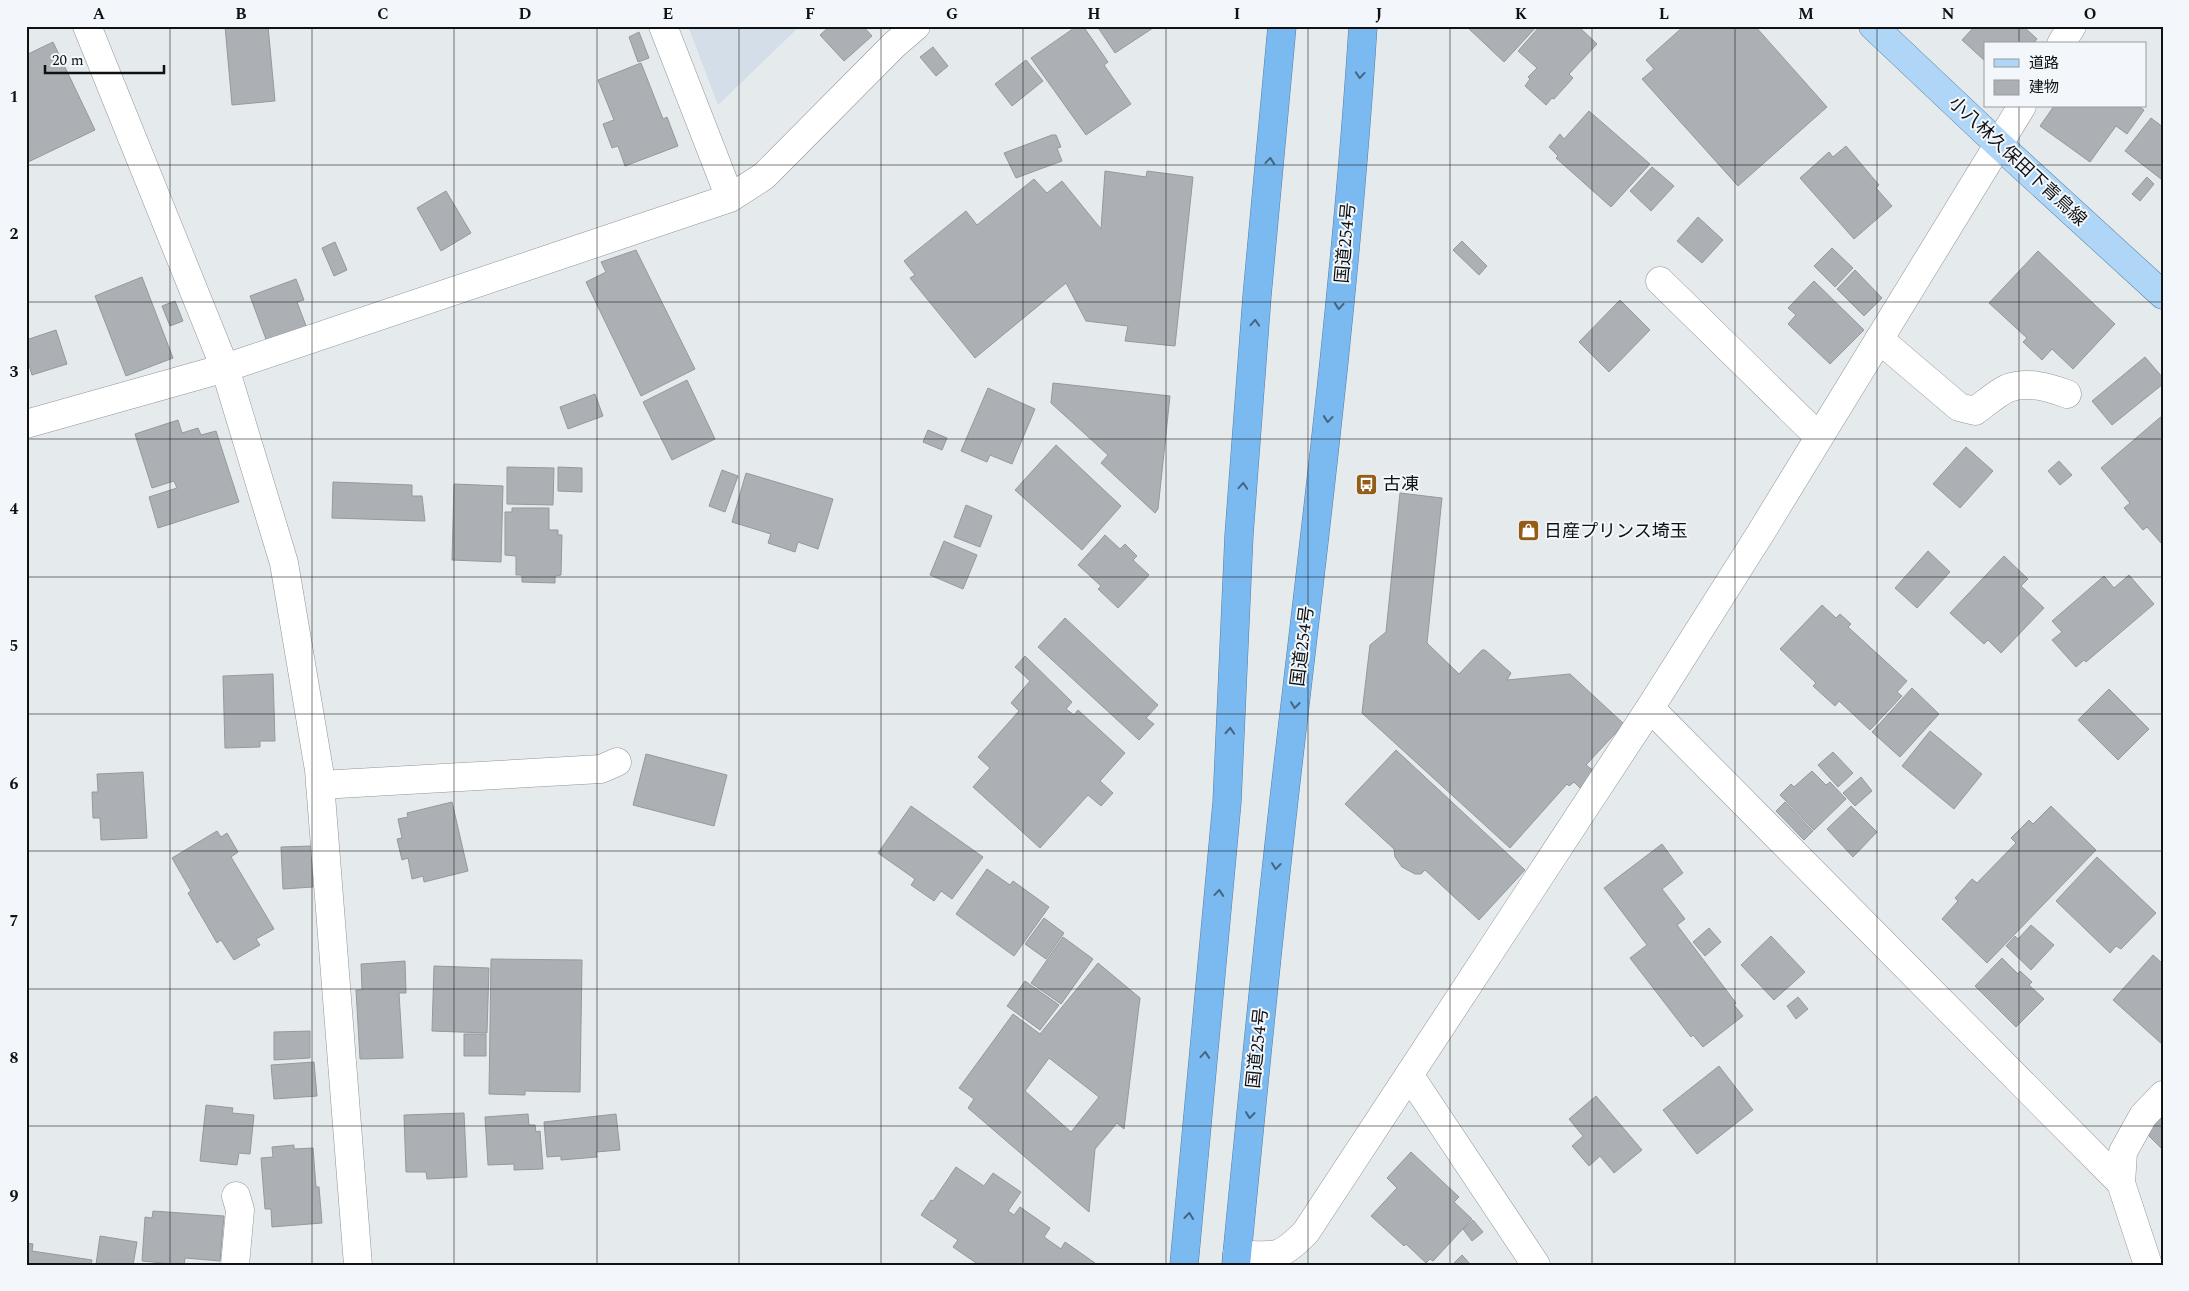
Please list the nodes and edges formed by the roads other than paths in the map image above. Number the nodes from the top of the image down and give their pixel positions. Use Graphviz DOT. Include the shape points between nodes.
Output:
graph roads {
  1 [pos="87,26"];
  2 [pos="663,26"];
  3 [pos="916,26"];
  4 [pos="1282,26"];
  5 [pos="1363,26"];
  6 [pos="1874,26"];
  7 [pos="2072,26"];
  8 [pos="2062,42"];
  9 [pos="2021,108"];
  10 [pos="1998,144"];
  11 [pos="730,198"];
  12 [pos="1660,281"];
  13 [pos="2163,295"];
  14 [pos="1879,339"];
  15 [pos="225,368"];
  16 [pos="2066,394"];
  17 [pos="26,424"];
  18 [pos="1819,437"];
  19 [pos="1650,708"];
  20 [pos="617,762"];
  21 [pos="320,785"];
  22 [pos="1410,1076"];
  23 [pos="2163,1095"];
  24 [pos="2121,1183"];
  25 [pos="236,1196"];
  26 [pos="1236,1260"];
  27 [pos="235,1265"];
  28 [pos="358,1265"];
  29 [pos="1184,1265"];
  30 [pos="1536,1265"];
  31 [pos="2148,1265"];
  1 -- 15 [label="street"];
  2 -- 11 [label="street"];
  3 -- 11 [label="street" via="764,176"];
  29 -- 4 [label="highway, one-way" via="1227,802 1239,535"];
  5 -- 26 [label="highway, 国道254号, one-way" via="1324,462 1267,947"];
  6 -- 10 [label="main road, 小八林久保田下青鳥線"];
  7 -- 8 [label="street"];
  9 -- 10 [label="street"];
  10 -- 13 [label="main road, 小八林久保田下青鳥線"];
  10 -- 14 [label="street"];
  11 -- 15 [label="street"];
  12 -- 18 [label="street"];
  14 -- 16 [label="street" via="1959,408 1975,411 2007,388 2024,385"];
  14 -- 18 [label="street"];
  15 -- 17 [label="street"];
  15 -- 21 [label="street" via="284,563"];
  18 -- 19 [label="street"];
  19 -- 22 [label="street"];
  19 -- 24 [label="street"];
  20 -- 21 [label="street" via="601,769"];
  21 -- 28 [label="street"];
  22 -- 26 [label="street" via="1306,1232 1290,1249 1276,1256"];
  22 -- 30 [label="street"];
  23 -- 24 [label="street" via="2144,1116 2123,1152"];
  24 -- 31 [label="street"];
  25 -- 27 [label="street" via="240,1210"];
}
